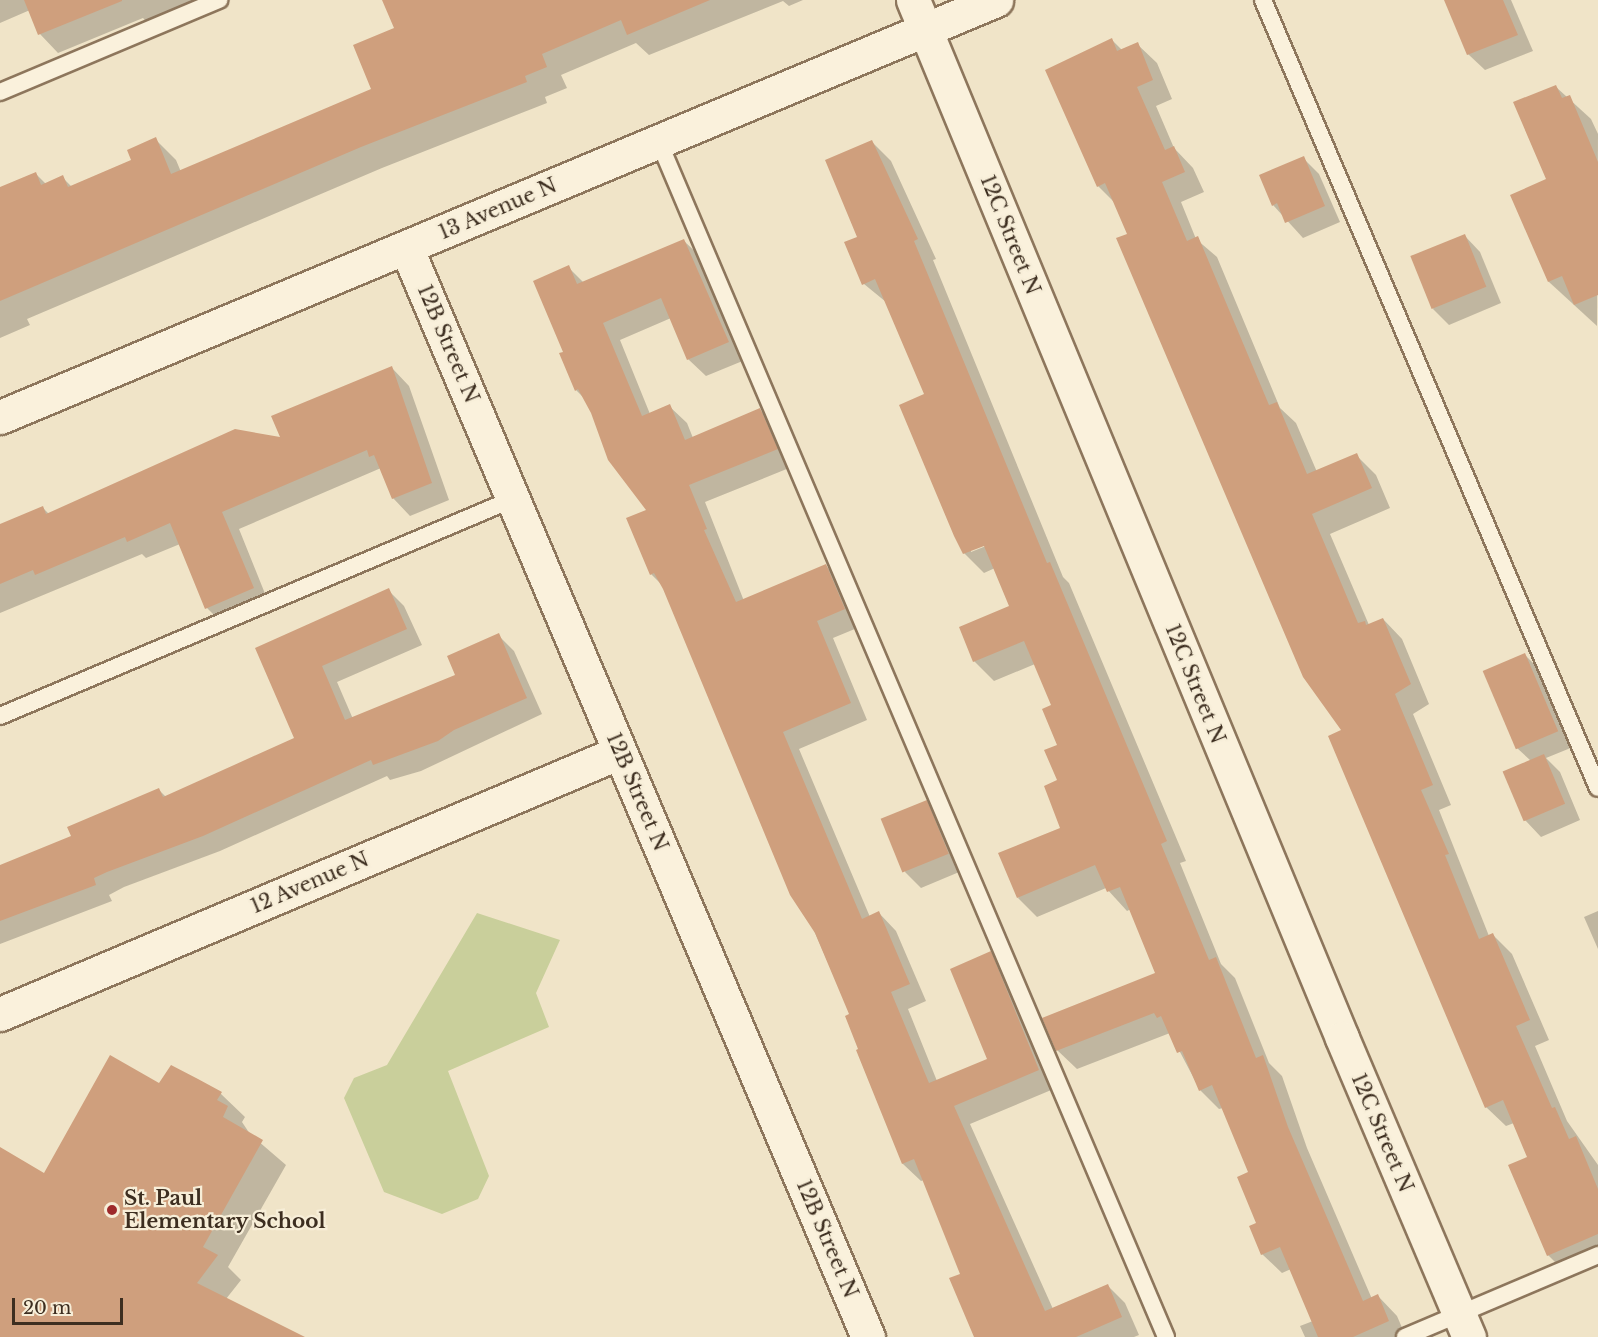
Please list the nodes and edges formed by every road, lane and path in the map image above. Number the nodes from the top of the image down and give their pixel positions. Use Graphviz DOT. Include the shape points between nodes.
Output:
graph roads {
  1 [pos="219,0"];
  2 [pos="913,0"];
  3 [pos="996,0"];
  4 [pos="1263,0"];
  5 [pos="925,29"];
  6 [pos="0,92"];
  7 [pos="659,142"];
  8 [pos="406,247"];
  9 [pos="0,417"];
  10 [pos="513,499"];
  11 [pos="0,716"];
  12 [pos="620,752"];
  13 [pos="1598,788"];
  14 [pos="0,1014"];
  15 [pos="1598,1255"];
  16 [pos="1464,1326"];
  17 [pos="868,1337"];
  18 [pos="1166,1337"];
  19 [pos="1405,1337"];
  1 -- 6 [label="lane"];
  2 -- 5 [label="street, 12C Street N"];
  3 -- 5 [label="street, 13 Avenue N"];
  4 -- 13 [label="lane"];
  5 -- 7 [label="street, 13 Avenue N"];
  5 -- 16 [label="street, 12C Street N"];
  7 -- 8 [label="street, 13 Avenue N"];
  7 -- 18 [label="lane"];
  8 -- 9 [label="street, 13 Avenue N"];
  8 -- 10 [label="street, 12B Street N"];
  10 -- 11 [label="lane"];
  10 -- 12 [label="street, 12B Street N"];
  12 -- 14 [label="street, 12 Avenue N"];
  12 -- 17 [label="street, 12B Street N"];
  15 -- 16 [label="lane"];
  16 -- 19 [label="lane"];
}
